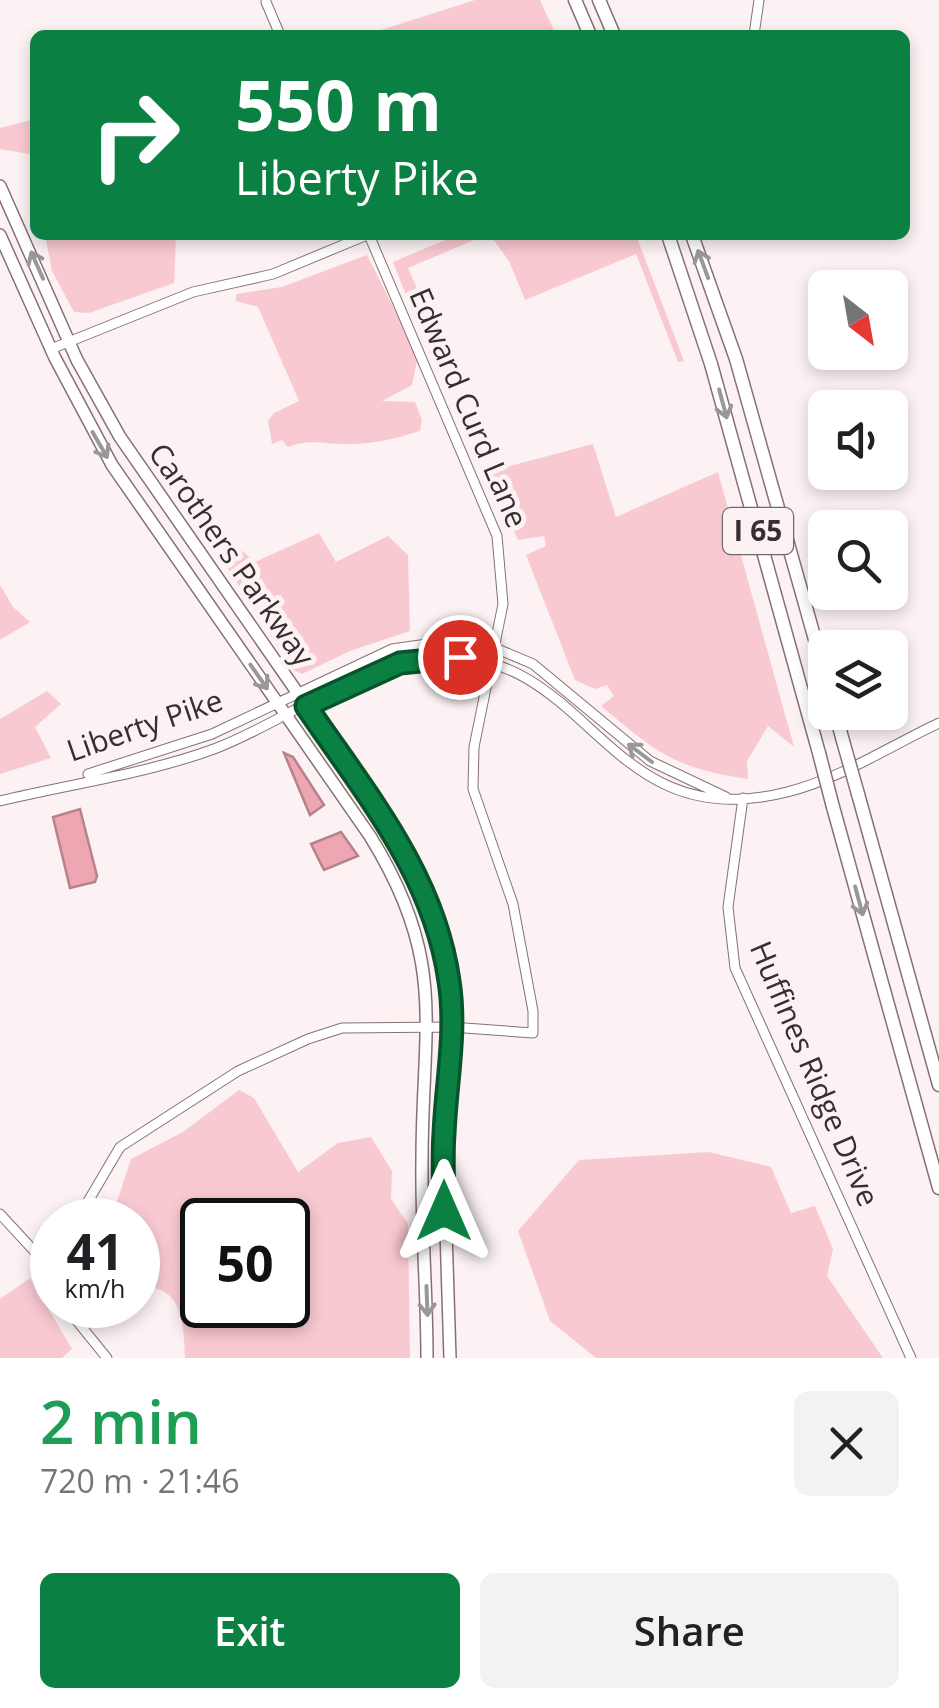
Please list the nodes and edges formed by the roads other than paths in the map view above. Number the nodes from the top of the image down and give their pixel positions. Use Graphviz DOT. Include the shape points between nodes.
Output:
graph roads {
  1 [pos="266,0"];
  2 [pos="575,0"];
  3 [pos="599,0"];
  4 [pos="759,0"];
  5 [pos="278,30"];
  6 [pos="588,30"];
  7 [pos="612,30"];
  8 [pos="755,30"];
  9 [pos="0,186"];
  10 [pos="0,235"];
  11 [pos="356,240"];
  12 [pos="370,240"];
  13 [pos="670,240"];
  14 [pos="694,240"];
  15 [pos="72,345"];
  16 [pos="53,354"];
  17 [pos="812,630"];
  18 [pos="494,648"];
  19 [pos="490,662"];
  20 [pos="297,693"];
  21 [pos="277,702"];
  22 [pos="306,706"];
  23 [pos="590,710"];
  24 [pos="286,715"];
  25 [pos="580,721"];
  26 [pos="939,723"];
  27 [pos="841,730"];
  28 [pos="726,797"];
  29 [pos="743,798"];
  30 [pos="0,801"];
  31 [pos="451,1027"];
  32 [pos="429,1029"];
  33 [pos="939,1086"];
  34 [pos="939,1188"];
  35 [pos="90,1198"];
  36 [pos="0,1214"];
  37 [pos="30,1247"];
  38 [pos="83,1328"];
  39 [pos="107,1358"];
  40 [pos="427,1358"];
  41 [pos="450,1358"];
  42 [pos="912,1358"];
  1 -- 5 [label="street"];
  2 -- 6 [label="highway"];
  3 -- 7 [label="highway"];
  4 -- 8 [label="street"];
  15 -- 9 [label="main road, Carothers Parkway, one-way"];
  10 -- 16 [label="main road, Carothers Parkway"];
  11 -- 15 [label="street" via="274,274 193,292"];
  12 -- 18 [label="street, Edward Curd Lane" via="497,536 504,579"];
  13 -- 34 [label="highway, I 65, one-way, bridge" via="712,364"];
  17 -- 14 [label="highway, I 65, one-way" via="736,359"];
  15 -- 16 [label="street"];
  15 -- 20 [label="main road, Carothers Parkway" via="153,488"];
  16 -- 21 [label="main road, Carothers Parkway, one-way" via="112,465"];
  18 -- 19 [label="street, Edward Curd Lane"];
  18 -- 20 [label="street, Liberty Pike" via="408,645"];
  18 -- 23 [label="street, Liberty Pike" via="548,673"];
  19 -- 22 [label="street, Liberty Pike" via="412,660"];
  19 -- 25 [label="street, Liberty Pike" via="528,678"];
  19 -- 31 [label="street, Edward Curd Lane" via="473,789 513,904 533,1032"];
  20 -- 21 [label="street, Liberty Pike"];
  20 -- 22 [label="main road, Carothers Parkway"];
  21 -- 24 [label="main road, Carothers Parkway"];
  21 -- 30 [label="street, Liberty Pike" via="189,744"];
  22 -- 24 [label="street, Liberty Pike"];
  22 -- 31 [label="main road, Carothers Parkway" via="416,872 441,940"];
  23 -- 25 [label="street"];
  28 -- 23 [label="street, Liberty Pike, one-way" via="650,761"];
  24 -- 30 [label="street, Liberty Pike" via="213,749"];
  24 -- 32 [label="main road, Carothers Parkway" via="370,836 405,901 423,960"];
  25 -- 28 [label="street, Liberty Pike" via="658,783 710,800"];
  26 -- 29 [label="street, Liberty Pike" via="810,785"];
  27 -- 33 [label="highway, bridge"];
  28 -- 29 [label="street, Liberty Pike"];
  29 -- 42 [label="street, Huffines Ridge Drive" via="728,906 735,968"];
  31 -- 32 [label="street"];
  31 -- 41 [label="main road, Carothers Parkway" via="444,1135"];
  32 -- 35 [label="street" via="342,1028 238,1071 120,1146"];
  32 -- 40 [label="main road, Carothers Parkway, one-way" via="422,1178"];
  36 -- 37 [label="street"];
  38 -- 39 [label="street"];
}
